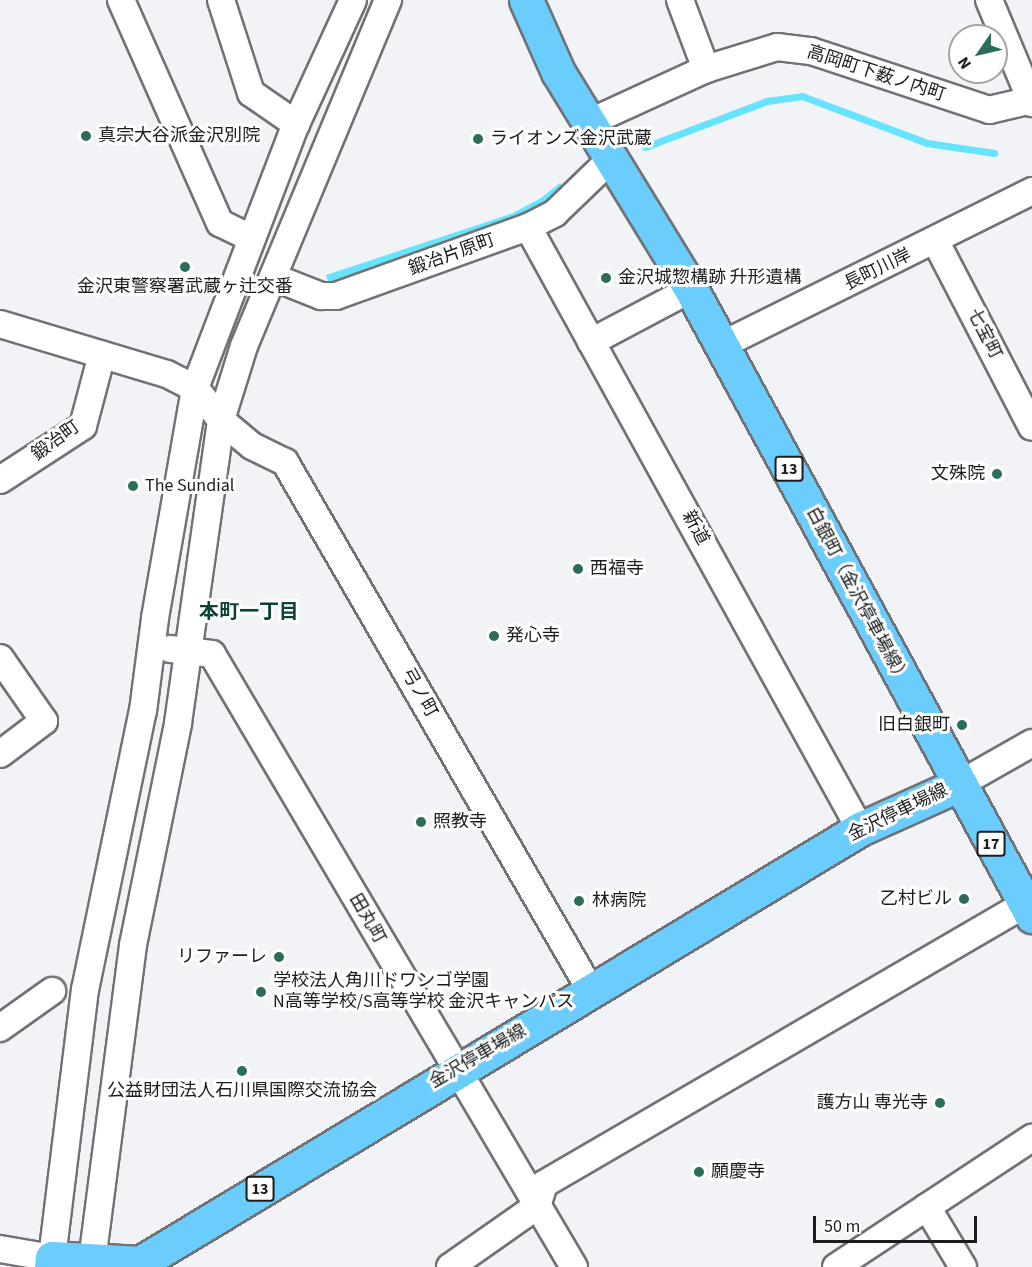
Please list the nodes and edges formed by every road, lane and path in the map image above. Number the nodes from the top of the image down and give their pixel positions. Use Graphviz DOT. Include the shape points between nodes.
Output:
graph roads {
  1 [pos="121,0"];
  2 [pos="221,0"];
  3 [pos="353,0"];
  4 [pos="388,0"];
  5 [pos="525,0"];
  6 [pos="680,0"];
  7 [pos="989,0"];
  8 [pos="706,69"];
  9 [pos="1032,101"];
  10 [pos="588,123"];
  11 [pos="296,124"];
  12 [pos="611,159"];
  13 [pos="1032,192"];
  14 [pos="528,227"];
  15 [pos="251,238"];
  16 [pos="936,242"];
  17 [pos="273,277"];
  18 [pos="691,289"];
  19 [pos="0,324"];
  20 [pos="591,342"];
  21 [pos="722,345"];
  22 [pos="102,354"];
  23 [pos="195,388"];
  24 [pos="221,420"];
  25 [pos="1032,427"];
  26 [pos="0,480"];
  27 [pos="152,648"];
  28 [pos="187,651"];
  29 [pos="0,658"];
  30 [pos="1032,743"];
  31 [pos="0,754"];
  32 [pos="958,785"];
  33 [pos="860,829"];
  34 [pos="1030,907"];
  35 [pos="52,991"];
  36 [pos="591,991"];
  37 [pos="2,1022"];
  38 [pos="456,1070"];
  39 [pos="1032,1138"];
  40 [pos="537,1206"];
  41 [pos="927,1207"];
  42 [pos="0,1249"];
  43 [pos="52,1262"];
  44 [pos="91,1264"];
  45 [pos="450,1267"];
  46 [pos="574,1267"];
  47 [pos="836,1267"];
  48 [pos="963,1267"];
  1 -- 15 [label="street" via="220,223"];
  2 -- 11 [label="street" via="251,93"];
  3 -- 11 [label="street"];
  4 -- 17 [label="street"];
  5 -- 10 [label="main road, 13" via="558,72"];
  6 -- 8 [label="street"];
  7 -- 9 [label="street"];
  8 -- 9 [label="street, 高岡町下薮ノ内町" via="777,47 794,48 989,110"];
  8 -- 10 [label="street, 高岡町下薮ノ内町"];
  10 -- 12 [label="main road, 13"];
  11 -- 15 [label="street"];
  12 -- 14 [label="street, 鍛冶片原町" via="555,213"];
  12 -- 18 [label="main road, 白銀町（金沢停車場線） / 13"];
  13 -- 16 [label="street, 長町川岸"];
  14 -- 17 [label="street, 鍛冶片原町" via="336,296 321,296"];
  14 -- 20 [label="street, 新道"];
  15 -- 23 [label="street"];
  16 -- 21 [label="street, 長町川岸"];
  16 -- 25 [label="street, 七宝町"];
  17 -- 24 [label="street" via="244,346"];
  18 -- 20 [label="street"];
  18 -- 21 [label="main road, 白銀町（金沢停車場線） / 13"];
  19 -- 22 [label="street"];
  20 -- 33 [label="street, 新道"];
  21 -- 32 [label="main road, 白銀町（金沢停車場線） / 13"];
  22 -- 23 [label="street" via="167,374"];
  22 -- 26 [label="street, 鍛冶町" via="83,426"];
  23 -- 24 [label="street, 弓ノ町"];
  23 -- 27 [label="street"];
  24 -- 28 [label="street"];
  24 -- 36 [label="street, 弓ノ町" via="252,446 285,462"];
  27 -- 28 [label="street"];
  27 -- 43 [label="street" via="143,711 85,990"];
  28 -- 38 [label="street, 田丸町" via="212,654"];
  28 -- 44 [label="street" via="178,723 133,945"];
  29 -- 31 [label="street" via="44,722"];
  30 -- 32 [label="street"];
  32 -- 33 [label="main road, 金沢停車場線 / 13"];
  32 -- 34 [label="main road, 17"];
  33 -- 36 [label="main road, 金沢停車場線 / 13"];
  34 -- 40 [label="street" via="544,1184"];
  35 -- 37 [label="street"];
  36 -- 38 [label="main road, 金沢停車場線 / 13"];
  38 -- 40 [label="street, 田丸町"];
  38 -- 44 [label="main road, 金沢停車場線 / 13" via="140,1263"];
  39 -- 41 [label="street"];
  40 -- 45 [label="street"];
  40 -- 46 [label="street, 田丸町"];
  41 -- 47 [label="street"];
  41 -- 48 [label="street"];
  42 -- 43 [label="street"];
  43 -- 44 [label="main road, 金沢停車場線 / 13"];
}
